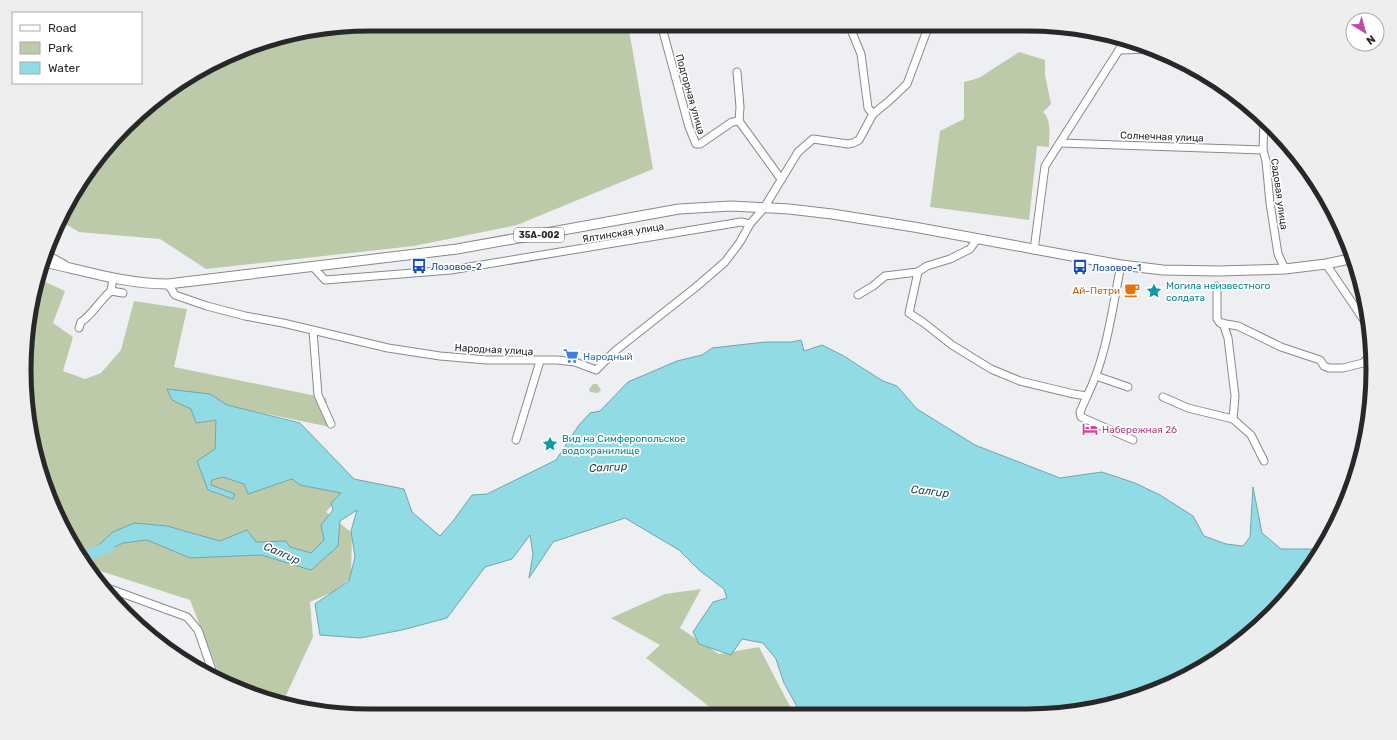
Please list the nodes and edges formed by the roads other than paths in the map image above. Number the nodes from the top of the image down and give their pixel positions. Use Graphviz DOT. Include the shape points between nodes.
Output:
graph roads {
  1 [pos="663,31"];
  2 [pos="851,31"];
  3 [pos="927,31"];
  4 [pos="1121,45"];
  5 [pos="1137,49"];
  6 [pos="1119,50"];
  7 [pos="737,72"];
  8 [pos="873,114"];
  9 [pos="739,121"];
  10 [pos="1264,127"];
  11 [pos="1060,143"];
  12 [pos="1263,150"];
  13 [pos="781,180"];
  14 [pos="764,208"];
  15 [pos="750,224"];
  16 [pos="977,239"];
  17 [pos="1034,250"];
  18 [pos="50,258"];
  19 [pos="1347,259"];
  20 [pos="48,263"];
  21 [pos="1326,264"];
  22 [pos="1122,265"];
  23 [pos="314,267"];
  24 [pos="71,268"];
  25 [pos="1285,269"];
  26 [pos="918,272"];
  27 [pos="113,278"];
  28 [pos="168,284"];
  29 [pos="1217,286"];
  30 [pos="111,291"];
  31 [pos="123,293"];
  32 [pos="858,295"];
  33 [pos="1361,316"];
  34 [pos="1223,323"];
  35 [pos="79,328"];
  36 [pos="313,331"];
  37 [pos="1366,360"];
  38 [pos="540,361"];
  39 [pos="1096,376"];
  40 [pos="1128,387"];
  41 [pos="1087,396"];
  42 [pos="1163,397"];
  43 [pos="1234,419"];
  44 [pos="331,424"];
  45 [pos="516,440"];
  46 [pos="1133,440"];
  47 [pos="1264,461"];
  48 [pos="111,589"];
  49 [pos="212,670"];
  1 -- 9 [label="street, Подгорная улица" via="689,128 696,144 700,144 732,122"];
  2 -- 8 [label="street" via="861,54 868,108"];
  3 -- 8 [label="street" via="907,84"];
  4 -- 6 [label="street"];
  5 -- 6 [label="street"];
  6 -- 11 [label="street"];
  7 -- 9 [label="street"];
  8 -- 13 [label="street, Народная улица" via="859,140 853,143 813,139 798,152"];
  9 -- 13 [label="street"];
  10 -- 12 [label="street, Садовая улица"];
  11 -- 12 [label="street, Солнечная улица"];
  11 -- 17 [label="street" via="1045,166"];
  12 -- 25 [label="street, Садовая улица" via="1278,254"];
  13 -- 14 [label="street, Народная улица"];
  14 -- 15 [label="street, Народная улица"];
  14 -- 16 [label="main road, 35А-002" via="832,214"];
  14 -- 23 [label="main road, 35А-002" via="731,206 679,209 457,250"];
  15 -- 23 [label="street, Ялтинская улица" via="741,222 451,270 325,280"];
  15 -- 38 [label="street, Народная улица" via="725,262 615,350 596,370 575,362"];
  16 -- 17 [label="main road, 35А-002"];
  16 -- 26 [label="street" via="970,249"];
  17 -- 22 [label="main road, 35А-002"];
  18 -- 24 [label="street"];
  19 -- 21 [label="main road, 35А-002"];
  20 -- 24 [label="main road, 35А-002"];
  21 -- 25 [label="main road, 35А-002"];
  21 -- 33 [label="street"];
  22 -- 25 [label="main road, 35А-002" via="1163,270"];
  22 -- 39 [label="street"];
  23 -- 28 [label="main road, 35А-002"];
  24 -- 27 [label="main road, 35А-002"];
  26 -- 32 [label="street" via="885,276"];
  26 -- 41 [label="street" via="909,313 952,345 991,369 1020,381"];
  27 -- 28 [label="main road, 35А-002"];
  27 -- 30 [label="street"];
  28 -- 36 [label="street, Народная улица" via="175,295 206,306"];
  29 -- 34 [label="street" via="1217,319"];
  30 -- 31 [label="street"];
  30 -- 35 [label="street" via="81,322"];
  34 -- 37 [label="street" via="1238,326 1281,347 1320,360 1324,366 1330,368 1343,368"];
  34 -- 43 [label="street" via="1228,338 1235,396"];
  36 -- 38 [label="street, Народная улица" via="388,348 440,356"];
  36 -- 44 [label="street" via="318,395"];
  38 -- 45 [label="street"];
  39 -- 40 [label="street"];
  39 -- 41 [label="street"];
  41 -- 46 [label="street" via="1080,412 1081,417"];
  42 -- 43 [label="street" via="1188,408"];
  43 -- 47 [label="street" via="1251,435"];
  48 -- 49 [label="street" via="187,617 198,630"];
}
